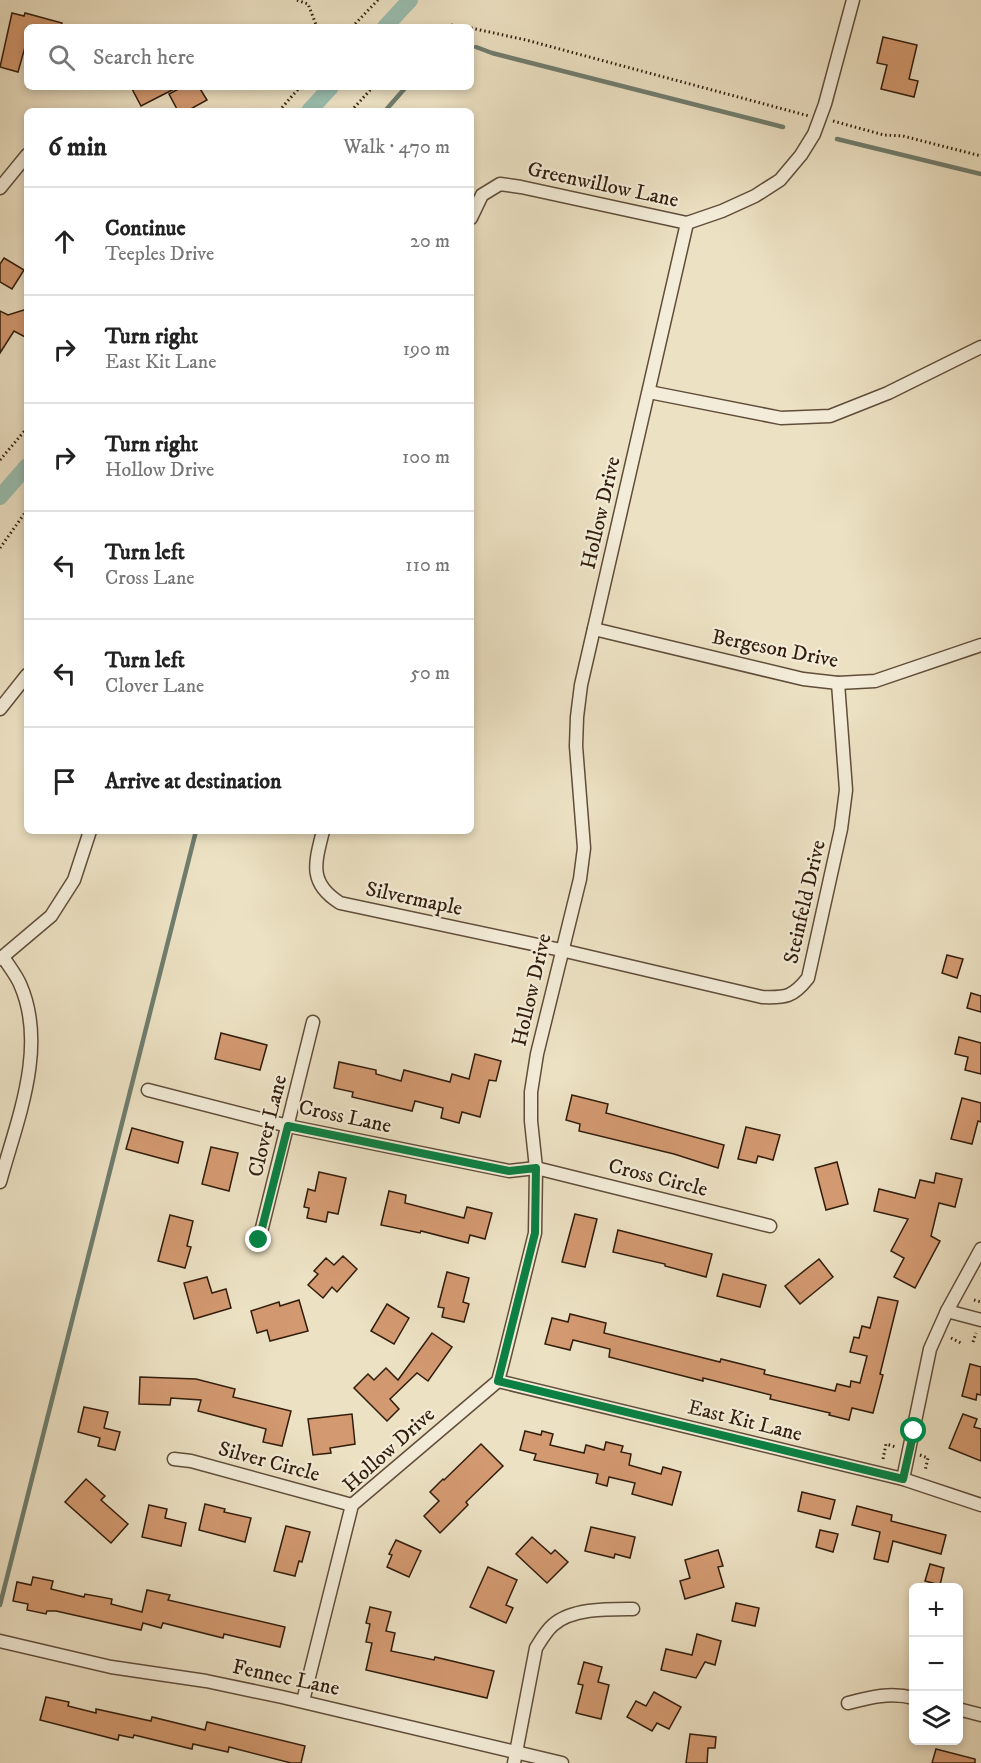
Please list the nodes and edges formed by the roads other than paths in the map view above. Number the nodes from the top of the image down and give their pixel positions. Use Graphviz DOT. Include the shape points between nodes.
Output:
graph roads {
  1 [pos="853,0"];
  2 [pos="24,159"];
  3 [pos="0,188"];
  4 [pos="474,212"];
  5 [pos="687,224"];
  6 [pos="981,347"];
  7 [pos="649,392"];
  8 [pos="594,629"];
  9 [pos="981,645"];
  10 [pos="24,679"];
  11 [pos="838,683"];
  12 [pos="0,709"];
  13 [pos="89,834"];
  14 [pos="322,834"];
  15 [pos="561,950"];
  16 [pos="2,958"];
  17 [pos="313,1022"];
  18 [pos="148,1090"];
  19 [pos="288,1126"];
  20 [pos="536,1168"];
  21 [pos="0,1182"];
  22 [pos="770,1226"];
  23 [pos="259,1240"];
  24 [pos="981,1249"];
  25 [pos="947,1311"];
  26 [pos="981,1320"];
  27 [pos="498,1381"];
  28 [pos="174,1459"];
  29 [pos="903,1479"];
  30 [pos="352,1505"];
  31 [pos="981,1505"];
  32 [pos="633,1609"];
  33 [pos="0,1641"];
  34 [pos="909,1697"];
  35 [pos="303,1701"];
  36 [pos="848,1702"];
  37 [pos="963,1710"];
  38 [pos="981,1715"];
  39 [pos="515,1757"];
  40 [pos="562,1763"];
  1 -- 5 [label="street, Greenwillow Lane" via="825,104 801,155 780,180 755,196"];
  2 -- 3 [label="street"];
  4 -- 5 [label="street, Greenwillow Lane" via="482,195 500,184"];
  5 -- 7 [label="street, Hollow Drive"];
  6 -- 7 [label="street" via="888,393 830,416 781,418"];
  7 -- 8 [label="street, Hollow Drive"];
  8 -- 11 [label="street, Bergeson Drive" via="803,679"];
  8 -- 15 [label="street, Hollow Drive" via="577,717 584,848"];
  9 -- 11 [label="street, Bergeson Drive" via="875,681"];
  10 -- 12 [label="street"];
  11 -- 15 [label="street, Steinfeld Drive" via="846,790 841,829 808,978 798,992 784,998 762,997"];
  13 -- 16 [label="street" via="74,880 51,916"];
  14 -- 15 [label="street, Silvermaple" via="315,864 325,894 340,903"];
  15 -- 20 [label="street, Hollow Drive" via="531,1092"];
  16 -- 21 [label="street" via="21,984 30,1020 31,1056"];
  17 -- 19 [label="street, Clover Lane"];
  18 -- 19 [label="street, Cross Lane"];
  19 -- 20 [label="street, Cross Lane" via="509,1171"];
  19 -- 23 [label="street, Clover Lane"];
  20 -- 22 [label="street, Cross Circle"];
  20 -- 27 [label="street, Hollow Drive" via="535,1233"];
  24 -- 25 [label="street"];
  25 -- 26 [label="street"];
  25 -- 29 [label="street" via="930,1349"];
  27 -- 29 [label="street, East Kit Lane"];
  27 -- 30 [label="street, Hollow Drive"];
  28 -- 30 [label="street, Silver Circle"];
  29 -- 31 [label="street, East Kit Lane"];
  30 -- 35 [label="street, Hollow Drive"];
  32 -- 39 [label="street" via="576,1614 555,1623 543,1636 536,1648"];
  33 -- 35 [label="street, Fennec Lane" via="111,1667"];
  34 -- 36 [label="street" via="881,1695"];
  35 -- 39 [label="street, Fennec Lane"];
  37 -- 38 [label="street"];
  39 -- 40 [label="street, Fennec Lane"];
}
